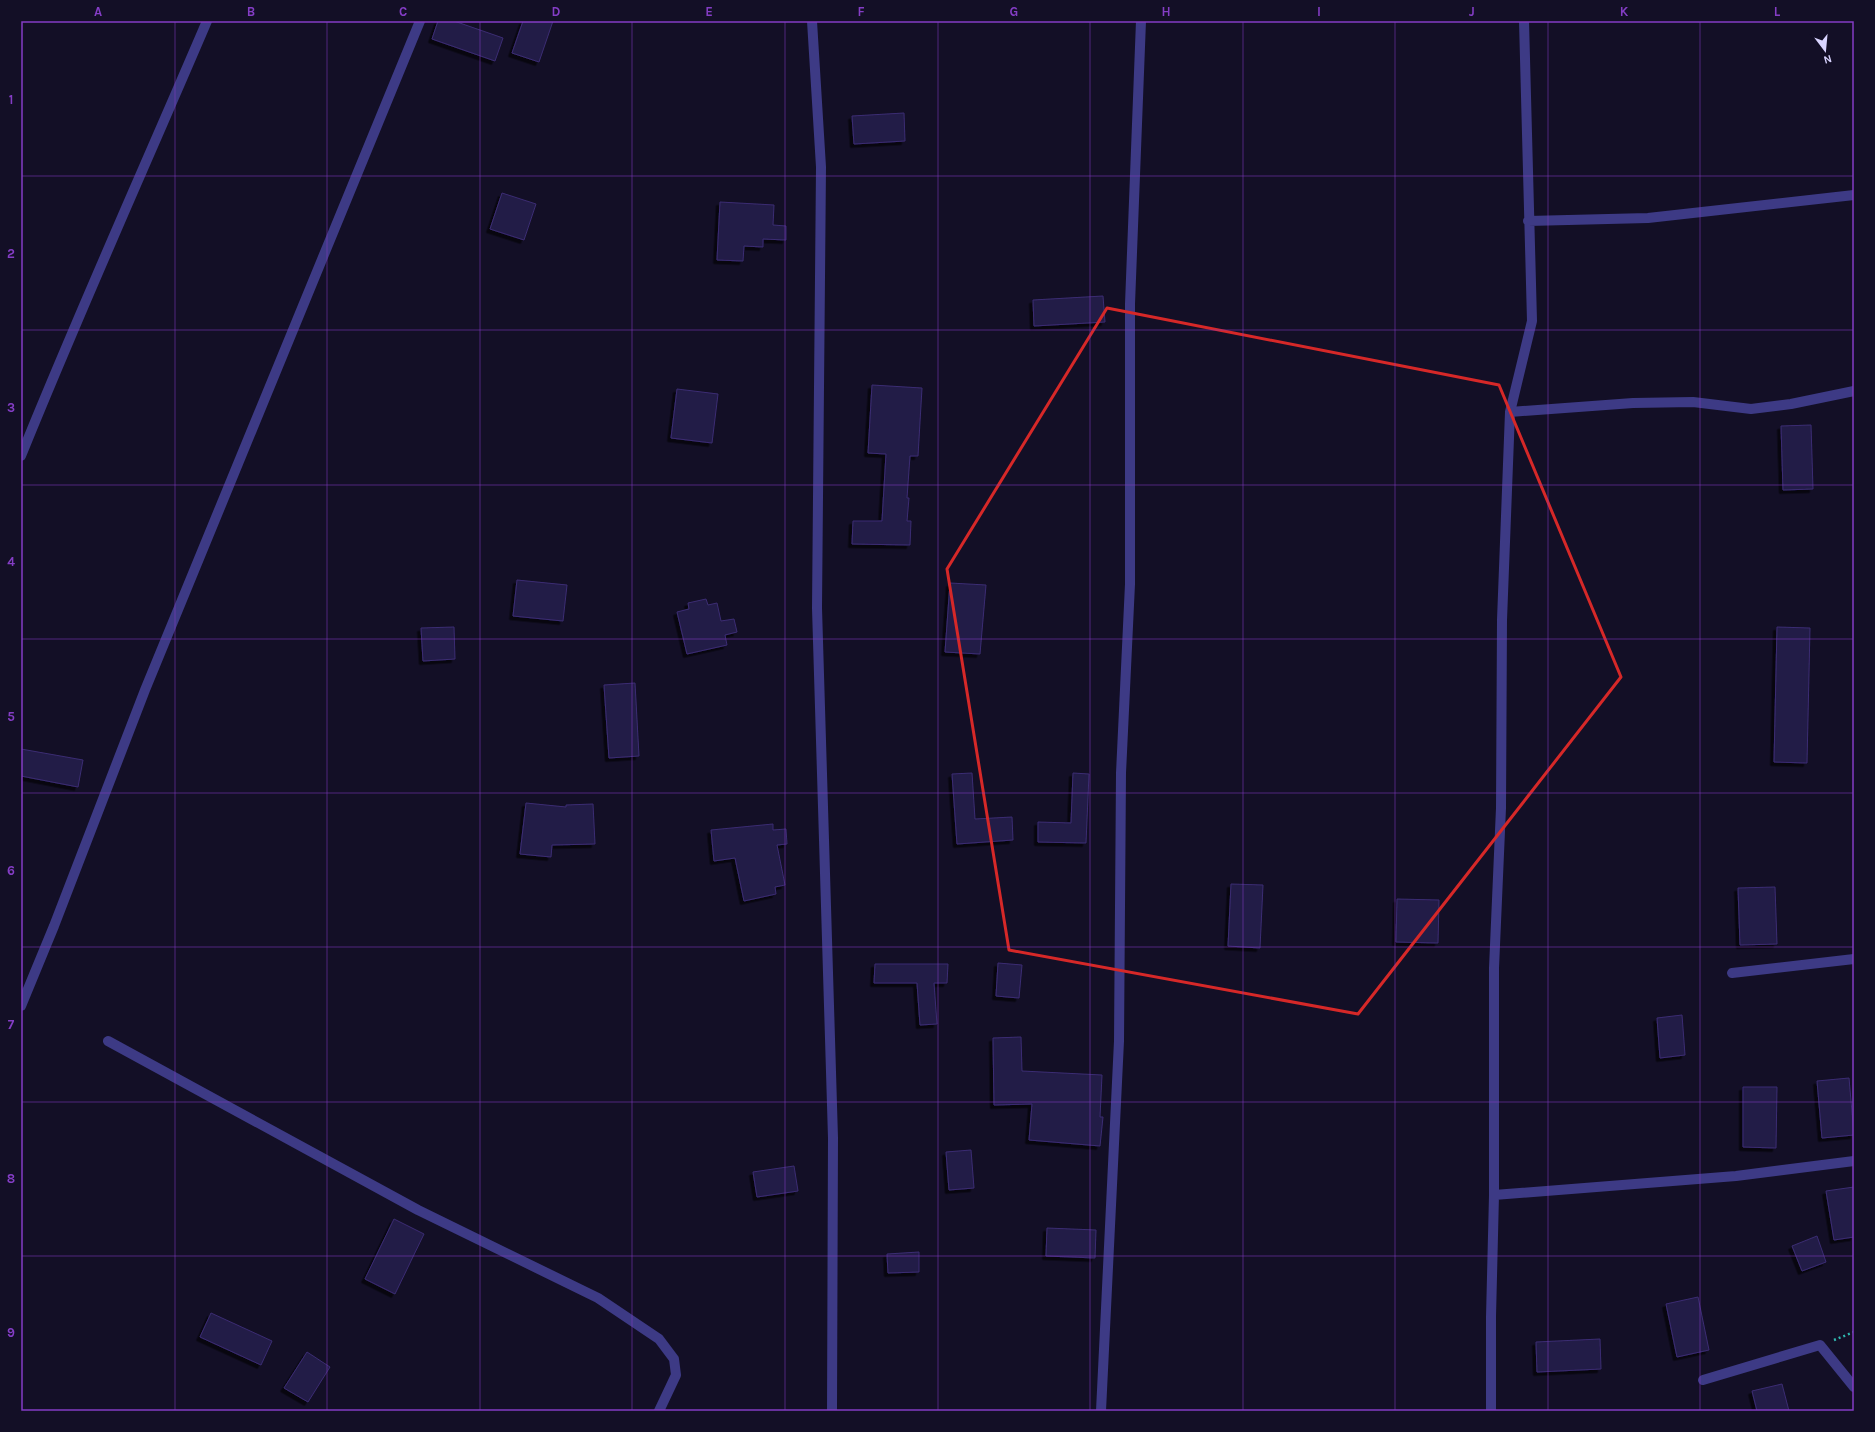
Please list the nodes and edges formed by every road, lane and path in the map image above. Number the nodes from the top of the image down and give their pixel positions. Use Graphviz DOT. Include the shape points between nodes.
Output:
graph roads {
  1 [pos="207,21"];
  2 [pos="420,21"];
  3 [pos="812,21"];
  4 [pos="1141,21"];
  5 [pos="1524,21"];
  6 [pos="1854,195"];
  7 [pos="1528,221"];
  8 [pos="1854,391"];
  9 [pos="1510,412"];
  10 [pos="21,456"];
  11 [pos="1854,959"];
  12 [pos="1732,973"];
  13 [pos="21,1006"];
  14 [pos="108,1041"];
  15 [pos="1854,1162"];
  16 [pos="1494,1195"];
  17 [pos="1854,1332"];
  18 [pos="1820,1345"];
  19 [pos="1704,1380"];
  20 [pos="1854,1387"];
  21 [pos="659,1411"];
  22 [pos="832,1411"];
  23 [pos="1101,1411"];
  24 [pos="1491,1411"];
  1 -- 10 [label="street" via="60,359"];
  2 -- 13 [label="street" via="148,683"];
  3 -- 22 [label="street" via="821,167 817,608 833,1138"];
  4 -- 23 [label="street" via="1130,304 1130,584 1121,773 1119,1041"];
  5 -- 7 [label="street"];
  6 -- 7 [label="street" via="1648,218"];
  7 -- 9 [label="street" via="1532,321"];
  8 -- 9 [label="street" via="1751,409 1693,402 1633,403"];
  9 -- 16 [label="street" via="1502,620 1501,808 1494,968"];
  11 -- 12 [label="street"];
  14 -- 21 [label="street" via="418,1210 598,1298 659,1340 674,1359 676,1375"];
  15 -- 16 [label="street" via="1736,1176"];
  16 -- 24 [label="street"];
  17 -- 18 [label="path"];
  18 -- 19 [label="street"];
  18 -- 20 [label="street"];
}
